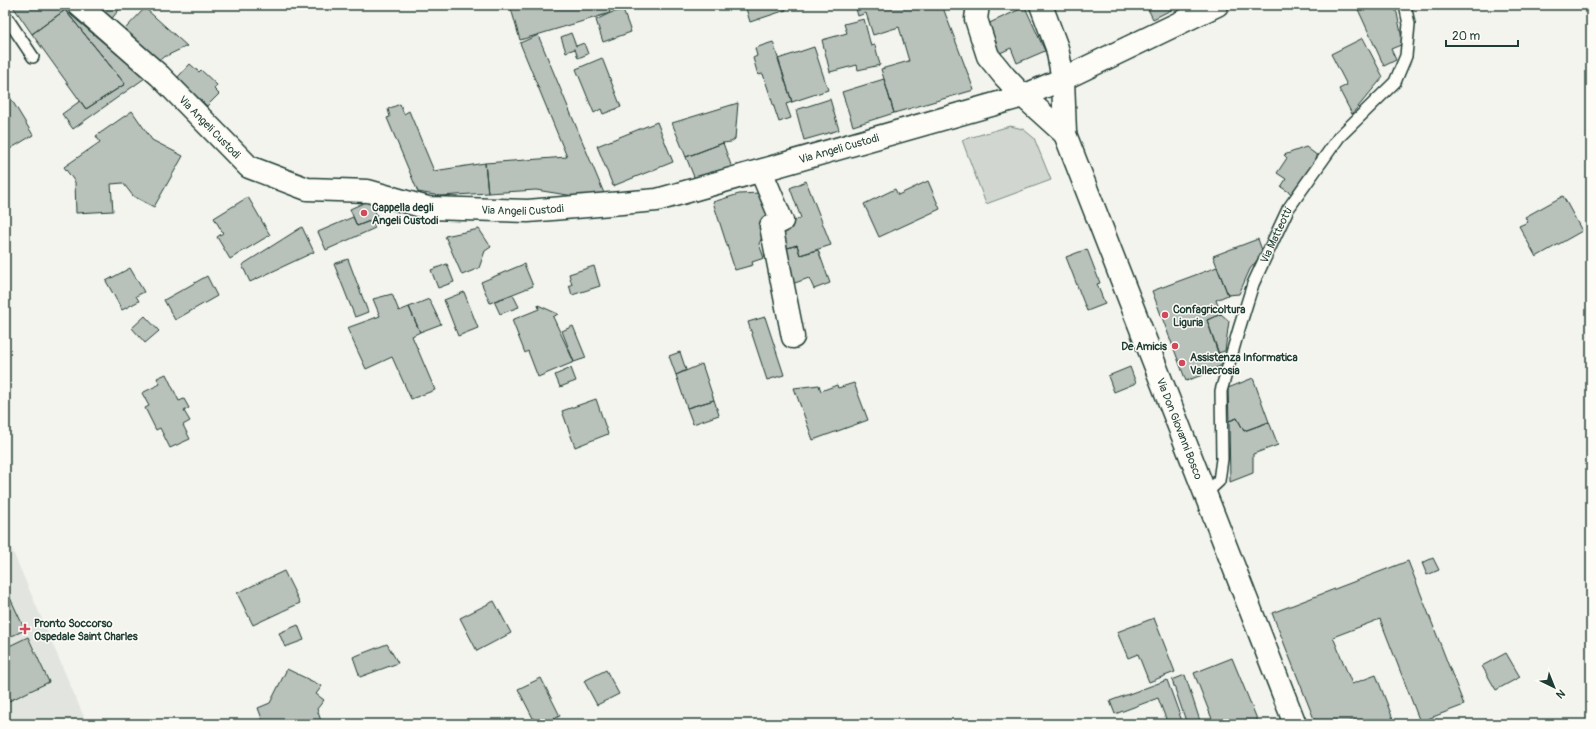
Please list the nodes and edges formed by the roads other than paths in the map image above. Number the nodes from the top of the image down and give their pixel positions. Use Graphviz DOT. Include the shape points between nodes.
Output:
graph roads {
  1 [pos="79,5"];
  2 [pos="978,5"];
  3 [pos="1041,5"];
  4 [pos="1217,5"];
  5 [pos="1405,5"];
  6 [pos="5,15"];
  7 [pos="33,57"];
  8 [pos="1063,79"];
  9 [pos="1023,96"];
  10 [pos="1064,134"];
  11 [pos="761,171"];
  12 [pos="793,337"];
  13 [pos="1205,494"];
  14 [pos="1288,721"];
  1 -- 11 [label="street, Via Angeli Custodi" via="160,76 250,168 307,189 368,191 428,208 528,211 657,200"];
  2 -- 9 [label="street, Via Don Giovanni Bosco" via="976,19 988,56"];
  3 -- 8 [label="street, Via Don Giovanni Bosco" via="1057,48"];
  4 -- 8 [label="street"];
  5 -- 13 [label="lane, Via Matteotti" via="1409,24 1406,56 1395,82 1339,137 1288,209 1254,284 1221,391 1222,459 1219,481"];
  6 -- 7 [label="lane"];
  8 -- 9 [label="street"];
  8 -- 10 [label="street, Via Don Giovanni Bosco"];
  9 -- 10 [label="street, Via Don Giovanni Bosco"];
  9 -- 11 [label="street, Via Angeli Custodi"];
  10 -- 13 [label="street, Via Don Giovanni Bosco"];
  11 -- 12 [label="street" via="782,221 771,226"];
  13 -- 14 [label="street, Via Don Giovanni Bosco"];
}
